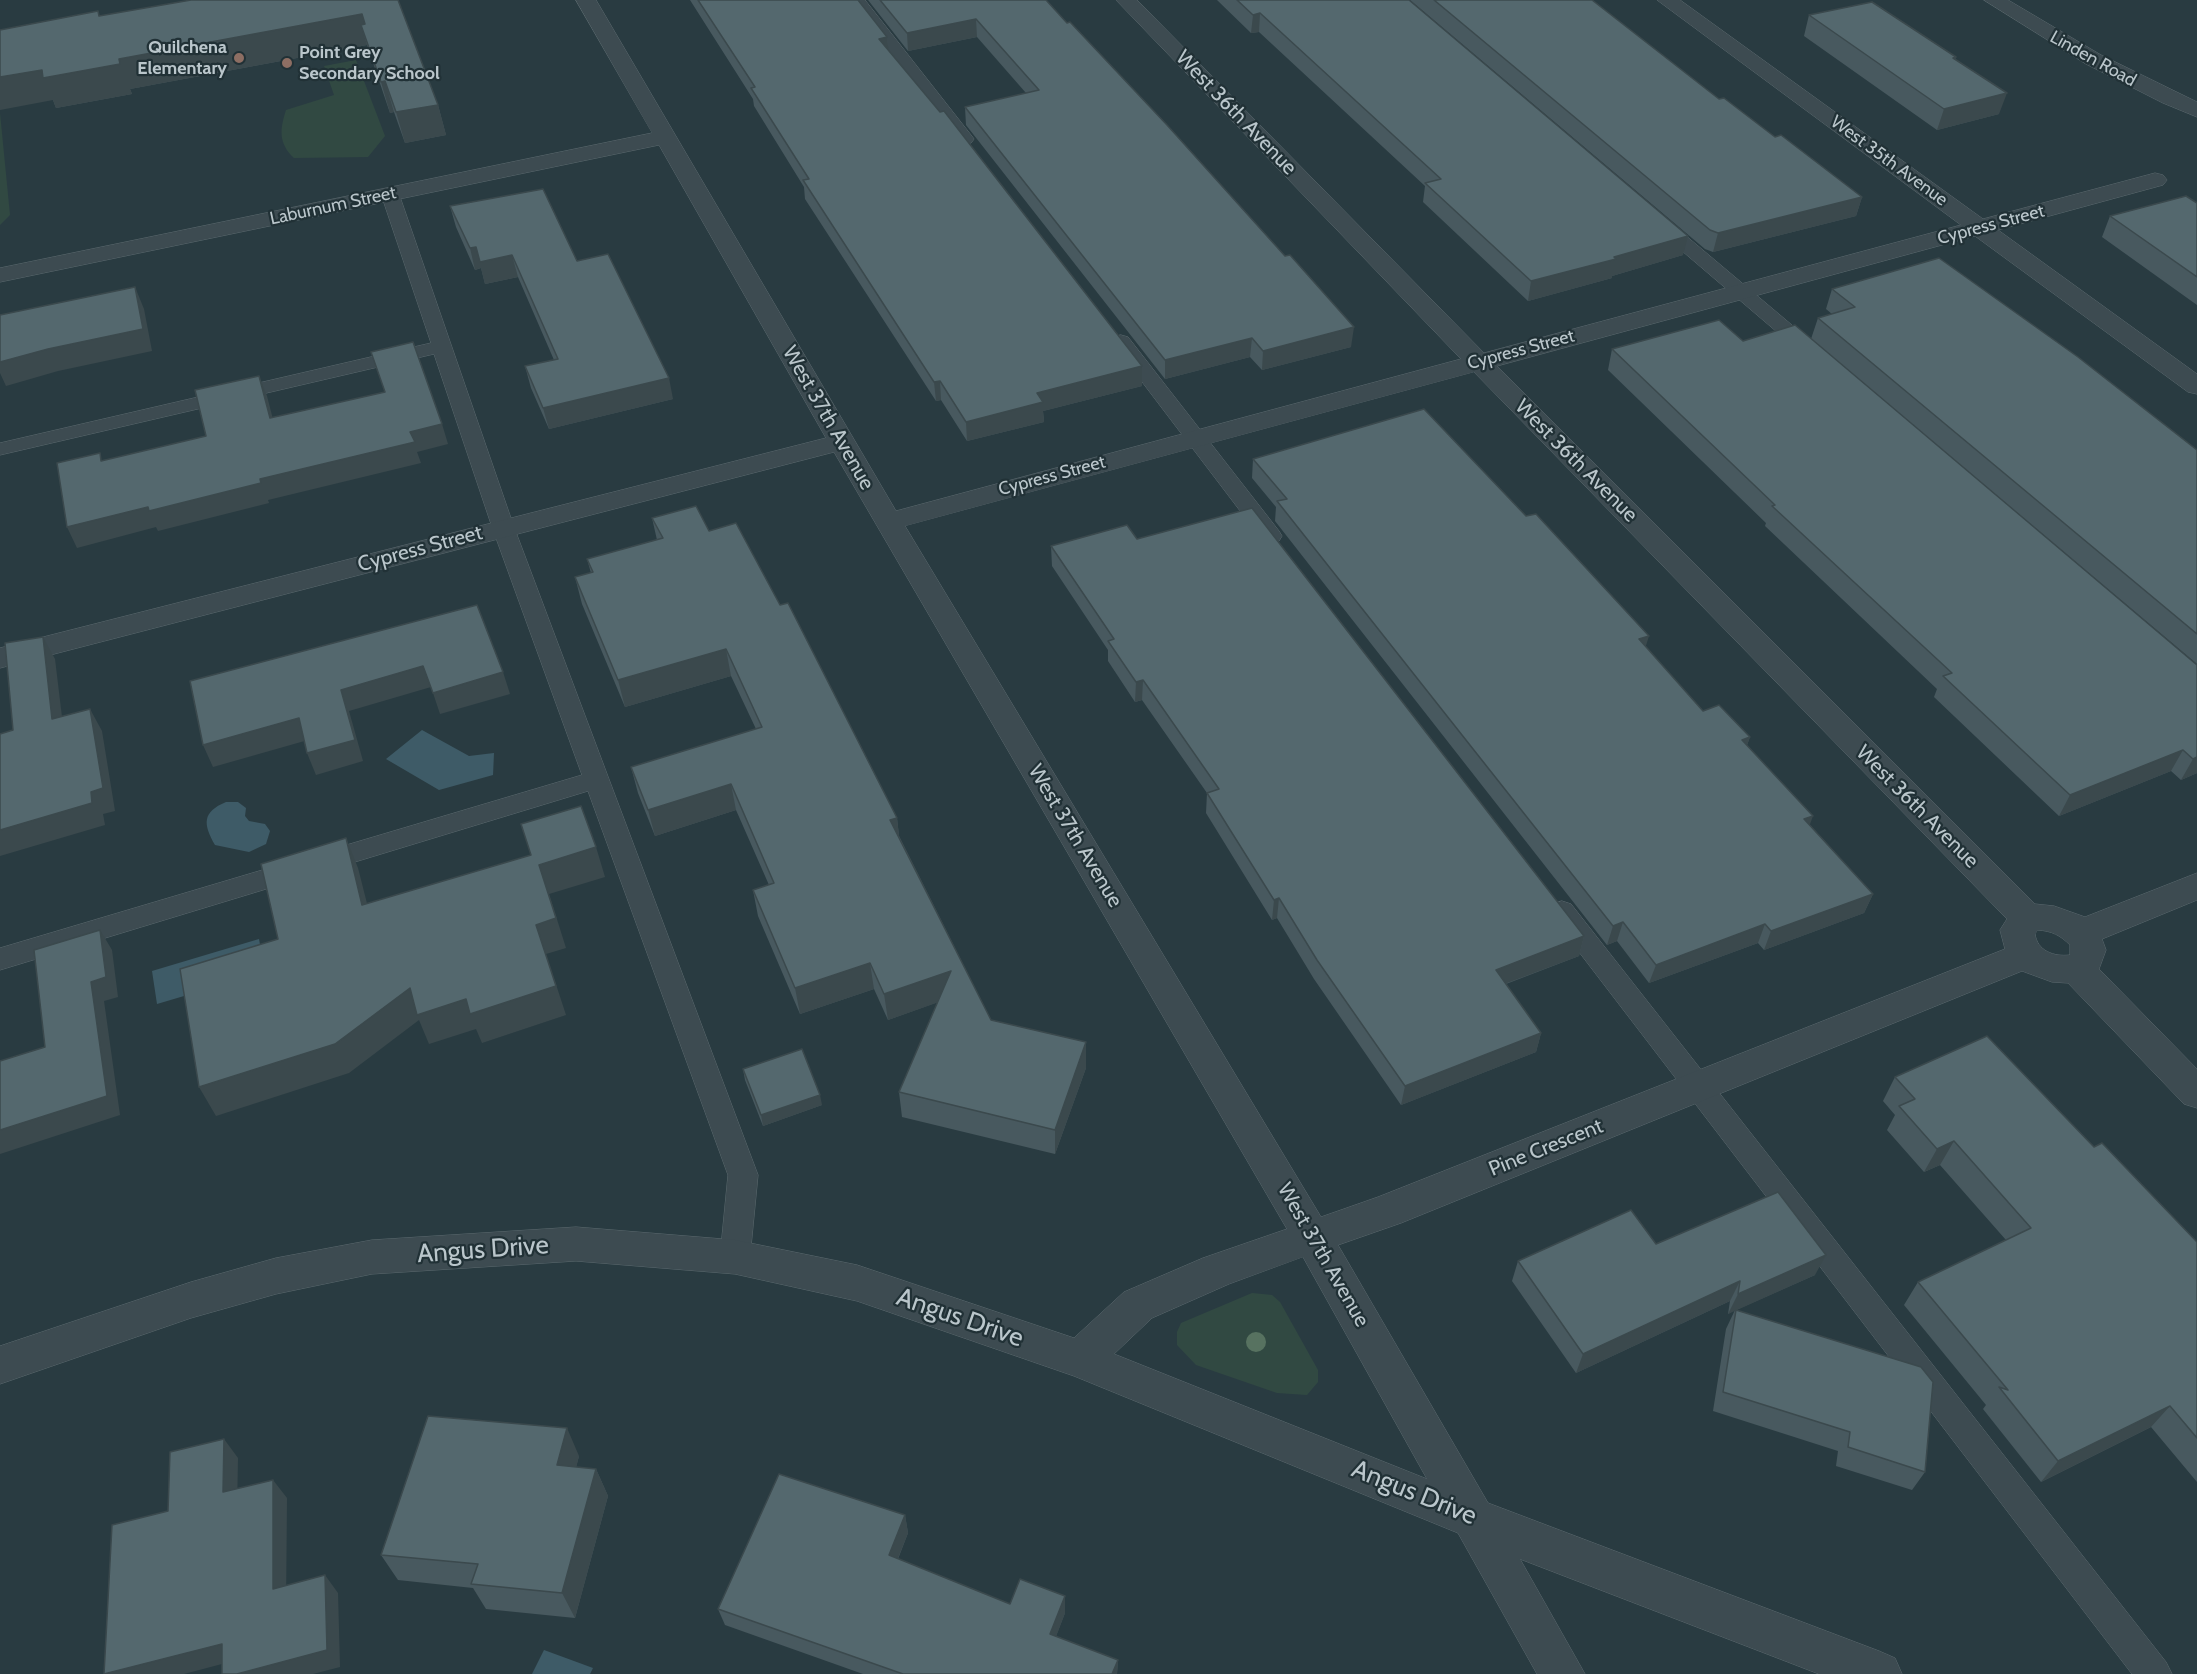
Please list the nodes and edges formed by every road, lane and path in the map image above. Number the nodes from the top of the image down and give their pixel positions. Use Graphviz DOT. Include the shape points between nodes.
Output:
graph roads {
  1 [pos="586,0"];
  2 [pos="857,0"];
  3 [pos="1126,0"];
  4 [pos="1667,0"];
  5 [pos="1994,0"];
  6 [pos="2197,110"];
  7 [pos="665,137"];
  8 [pos="979,158"];
  9 [pos="2155,180"];
  10 [pos="390,194"];
  11 [pos="1647,213"];
  12 [pos="1981,228"];
  13 [pos="0,275"];
  14 [pos="1742,293"];
  15 [pos="1108,325"];
  16 [pos="442,346"];
  17 [pos="1478,362"];
  18 [pos="1823,362"];
  19 [pos="2197,386"];
  20 [pos="1197,437"];
  21 [pos="842,442"];
  22 [pos="0,449"];
  23 [pos="888,522"];
  24 [pos="503,527"];
  25 [pos="1284,552"];
  26 [pos="0,658"];
  27 [pos="596,780"];
  28 [pos="2197,886"];
  29 [pos="1545,888"];
  30 [pos="2081,933"];
  31 [pos="2027,937"];
  32 [pos="0,959"];
  33 [pos="2076,969"];
  34 [pos="1699,1088"];
  35 [pos="2197,1093"];
  36 [pos="1313,1238"];
  37 [pos="735,1257"];
  38 [pos="1080,1359"];
  39 [pos="0,1365"];
  40 [pos="1473,1517"];
  41 [pos="1563,1674"];
  42 [pos="1879,1674"];
  43 [pos="2154,1674"];
  1 -- 7 [label="street, West 37th Avenue"];
  2 -- 8 [label="lane"];
  3 -- 17 [label="street, West 36th Avenue"];
  4 -- 12 [label="street, West 35th Avenue"];
  5 -- 6 [label="street, Linden Road" via="2090,59"];
  7 -- 10 [label="street, Laburnum Street"];
  7 -- 21 [label="street, West 37th Avenue"];
  9 -- 12 [label="street, Cypress Street"];
  10 -- 13 [label="street, Laburnum Street"];
  10 -- 16 [label="lane"];
  11 -- 14 [label="lane"];
  12 -- 14 [label="street, Cypress Street"];
  12 -- 19 [label="street, West 35th Avenue"];
  14 -- 17 [label="street, Cypress Street"];
  14 -- 18 [label="lane"];
  15 -- 20 [label="lane"];
  16 -- 22 [label="lane"];
  16 -- 24 [label="lane"];
  17 -- 20 [label="street, Cypress Street"];
  17 -- 31 [label="street, West 36th Avenue"];
  20 -- 23 [label="street, Cypress Street"];
  20 -- 25 [label="lane"];
  21 -- 23 [label="street, West 37th Avenue"];
  21 -- 24 [label="street, Cypress Street"];
  23 -- 36 [label="street, West 37th Avenue"];
  24 -- 26 [label="street, Cypress Street"];
  24 -- 27 [label="lane"];
  27 -- 32 [label="lane"];
  27 -- 37 [label="lane" via="743,1175"];
  28 -- 30 [label="street"];
  29 -- 34 [label="lane"];
  30 -- 31 [label="street" via="2049,917"];
  30 -- 33 [label="street" via="2089,950 2084,964"];
  31 -- 33 [label="street" via="2056,970"];
  31 -- 34 [label="street, Pine Crescent"];
  33 -- 35 [label="street"];
  34 -- 36 [label="street, Pine Crescent"];
  34 -- 43 [label="lane"];
  36 -- 38 [label="street, Pine Crescent" via="1217,1270 1138,1305"];
  36 -- 40 [label="street, West 37th Avenue"];
  37 -- 38 [label="street, Angus Drive" via="857,1283"];
  37 -- 39 [label="street, Angus Drive" via="576,1245 372,1257 276,1276 191,1300"];
  38 -- 40 [label="street, Angus Drive"];
  40 -- 41 [label="street, West 37th Avenue"];
  40 -- 42 [label="street, Angus Drive"];
}
